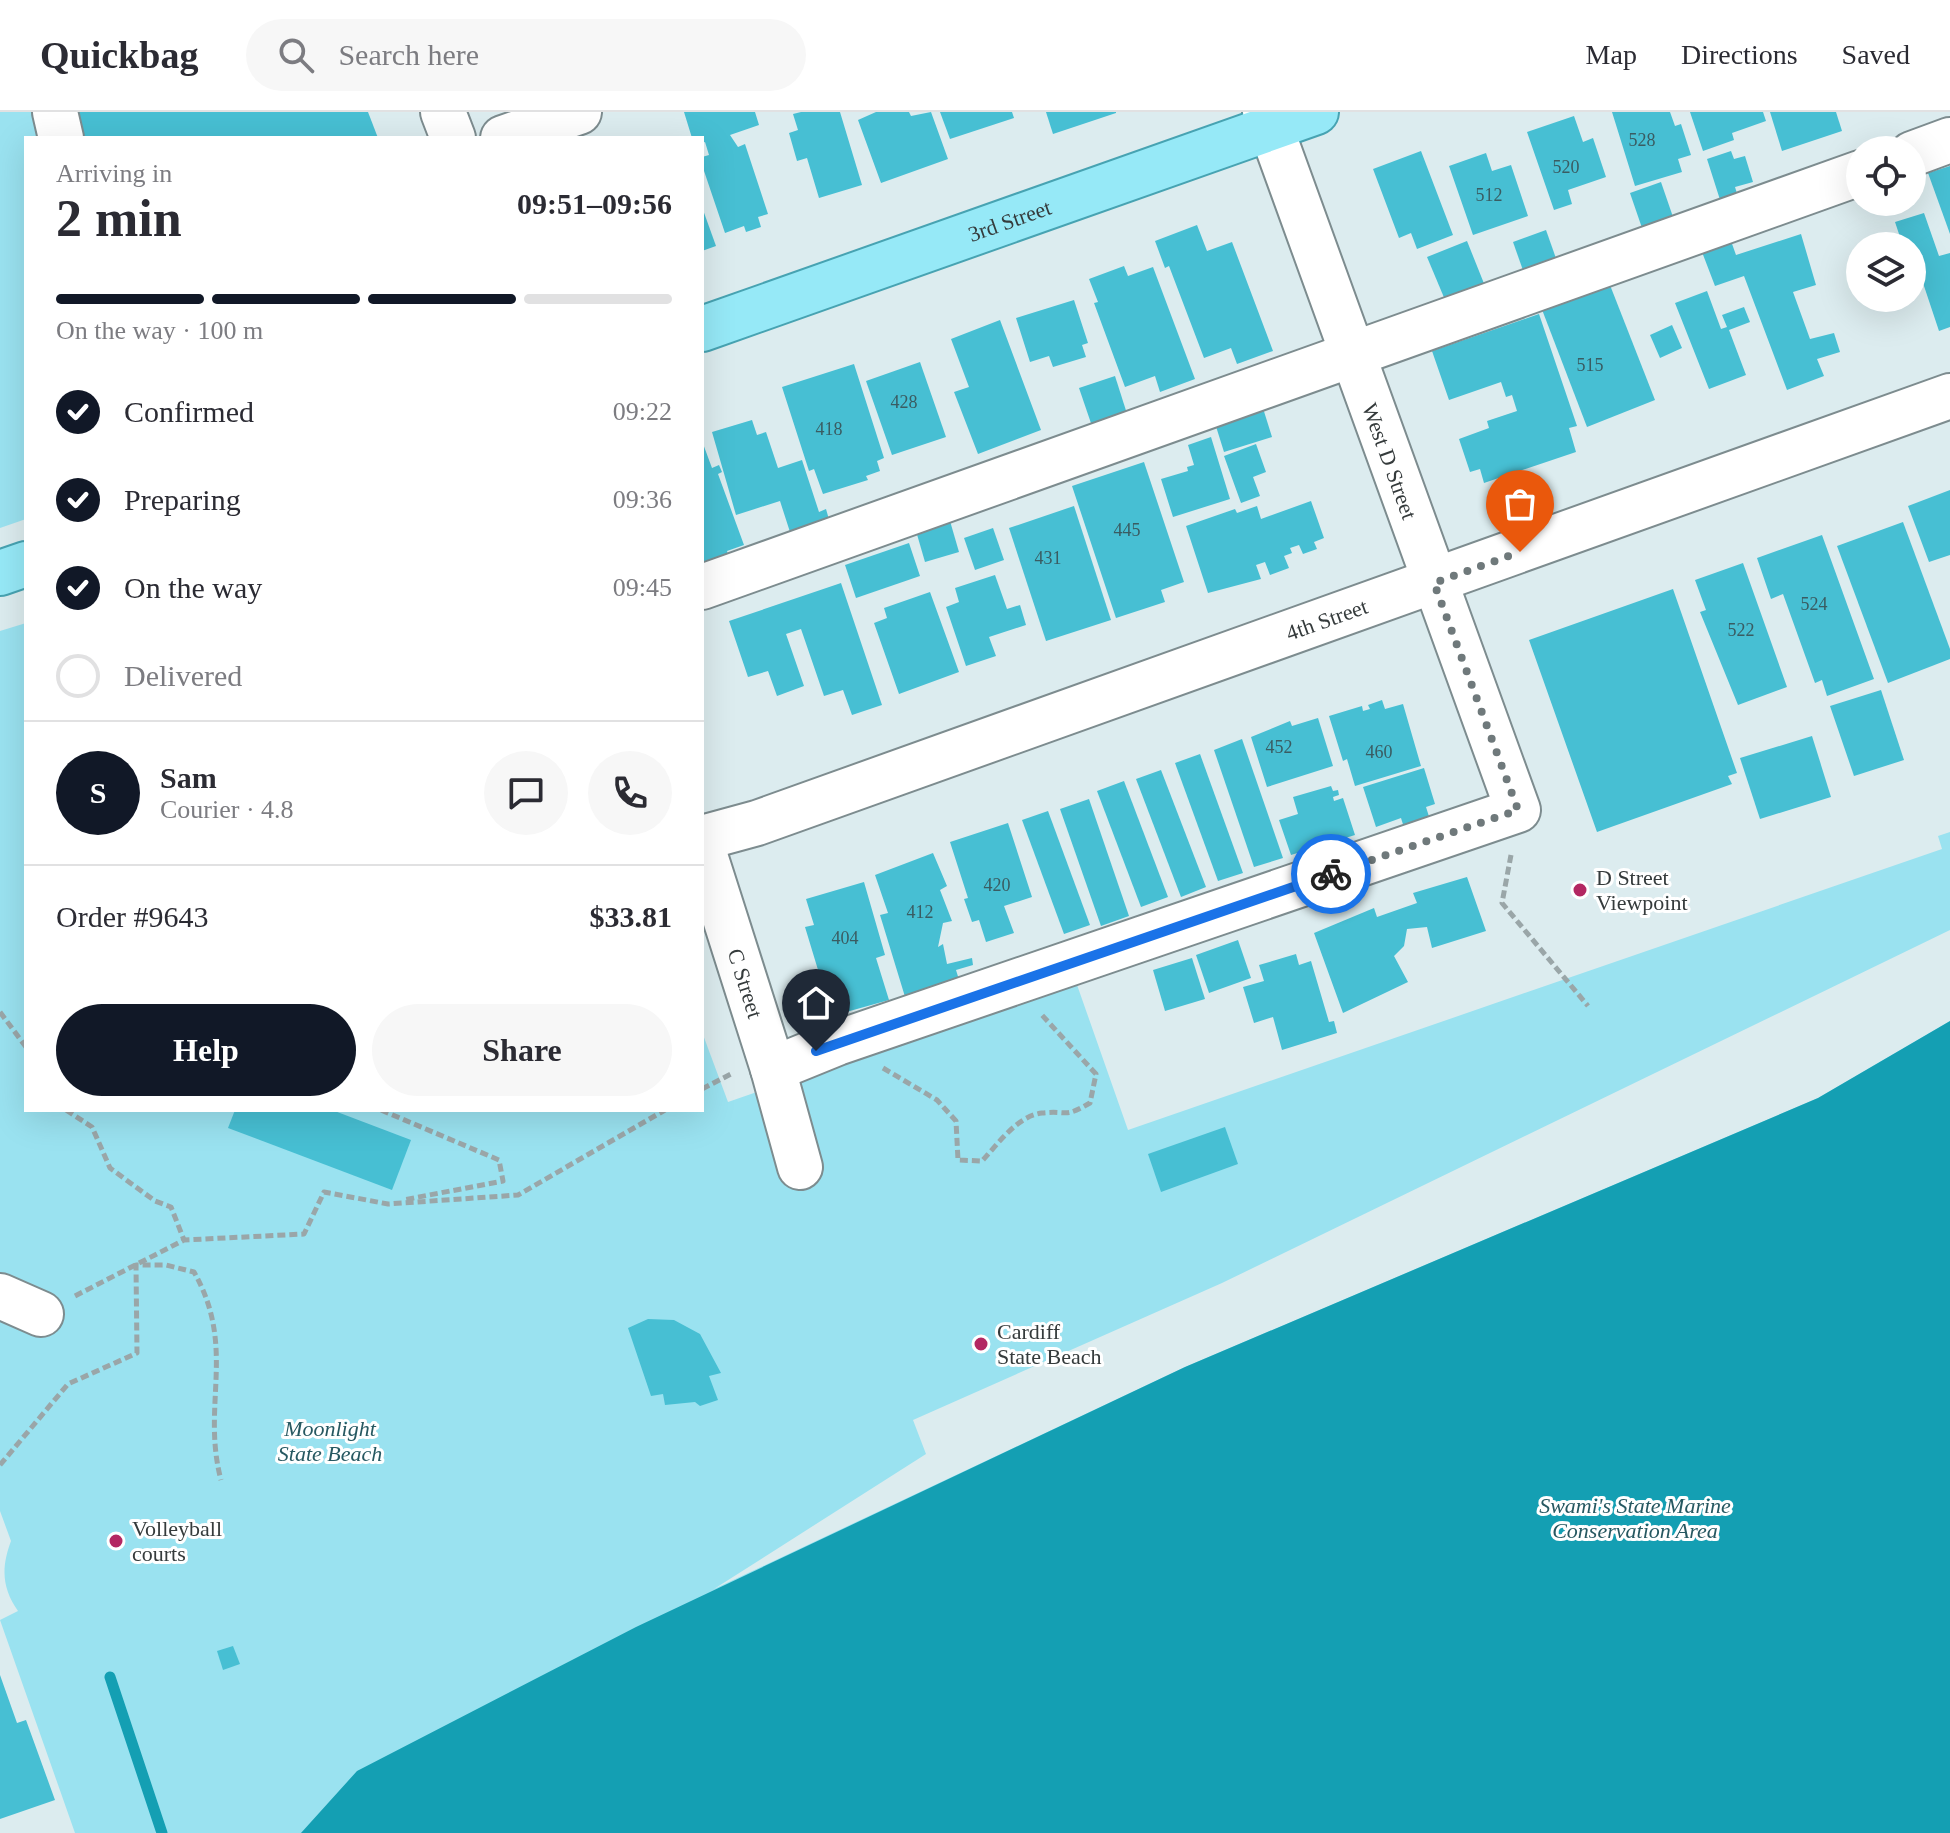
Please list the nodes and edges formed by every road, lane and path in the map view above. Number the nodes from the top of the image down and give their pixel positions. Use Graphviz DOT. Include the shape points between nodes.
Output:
graph roads {
  1 [pos="55,112"];
  2 [pos="443,112"];
  3 [pos="579,112"];
  4 [pos="1316,112"];
  5 [pos="1268,120"];
  6 [pos="61,136"];
  7 [pos="452,136"];
  8 [pos="509,136"];
  9 [pos="1950,140"];
  10 [pos="1926,149"];
  11 [pos="1846,178"];
  12 [pos="704,328"];
  13 [pos="1351,357"];
  14 [pos="1950,396"];
  15 [pos="24,565"];
  16 [pos="0,573"];
  17 [pos="1434,583"];
  18 [pos="704,586"];
  19 [pos="1515,826"];
  20 [pos="704,837"];
  21 [pos="704,852"];
  22 [pos="1011,983"];
  23 [pos="1588,1006"];
  24 [pos="0,1012"];
  25 [pos="837,1043"];
  26 [pos="24,1044"];
  27 [pos="773,1069"];
  28 [pos="69,1112"];
  29 [pos="386,1112"];
  30 [pos="662,1112"];
  31 [pos="800,1167"];
  32 [pos="388,1204"];
  33 [pos="184,1240"];
  34 [pos="136,1265"];
  35 [pos="0,1296"];
  36 [pos="41,1314"];
  37 [pos="0,1465"];
  38 [pos="221,1480"];
  1 -- 6 [label="street"];
  2 -- 7 [label="street"];
  3 -- 8 [label="street"];
  4 -- 5 [label="main road, 3rd Street"];
  5 -- 12 [label="main road, 3rd Street"];
  5 -- 13 [label="street, West D Street"];
  9 -- 10 [label="street"];
  11 -- 13 [label="street"];
  13 -- 17 [label="street, West D Street"];
  13 -- 18 [label="street"];
  14 -- 17 [label="street, 4th Street"];
  15 -- 16 [label="main road"];
  17 -- 19 [label="street, West D Street"];
  17 -- 20 [label="street, 4th Street"];
  19 -- 22 [label="street"];
  19 -- 23 [label="path" via="1502,903"];
  21 -- 27 [label="street, C Street"];
  22 -- 25 [label="street"];
  22 -- 25 [label="path" via="1096,1074 1090,1103 1068,1115 1040,1113 1017,1124 982,1161 958,1160 956,1121 937,1100"];
  24 -- 26 [label="path"];
  25 -- 27 [label="street"];
  27 -- 31 [label="street, C Street"];
  28 -- 33 [label="path" via="92,1127 110,1168 171,1207"];
  29 -- 32 [label="path" via="499,1160 503,1181"];
  30 -- 32 [label="path" via="518,1195"];
  32 -- 33 [label="path" via="324,1192 304,1234"];
  33 -- 34 [label="path"];
  34 -- 36 [label="path"];
  34 -- 37 [label="path" via="137,1353 68,1384"];
  34 -- 38 [label="path" via="194,1272 203,1289 219,1361 213,1448"];
  35 -- 36 [label="street"];
}
